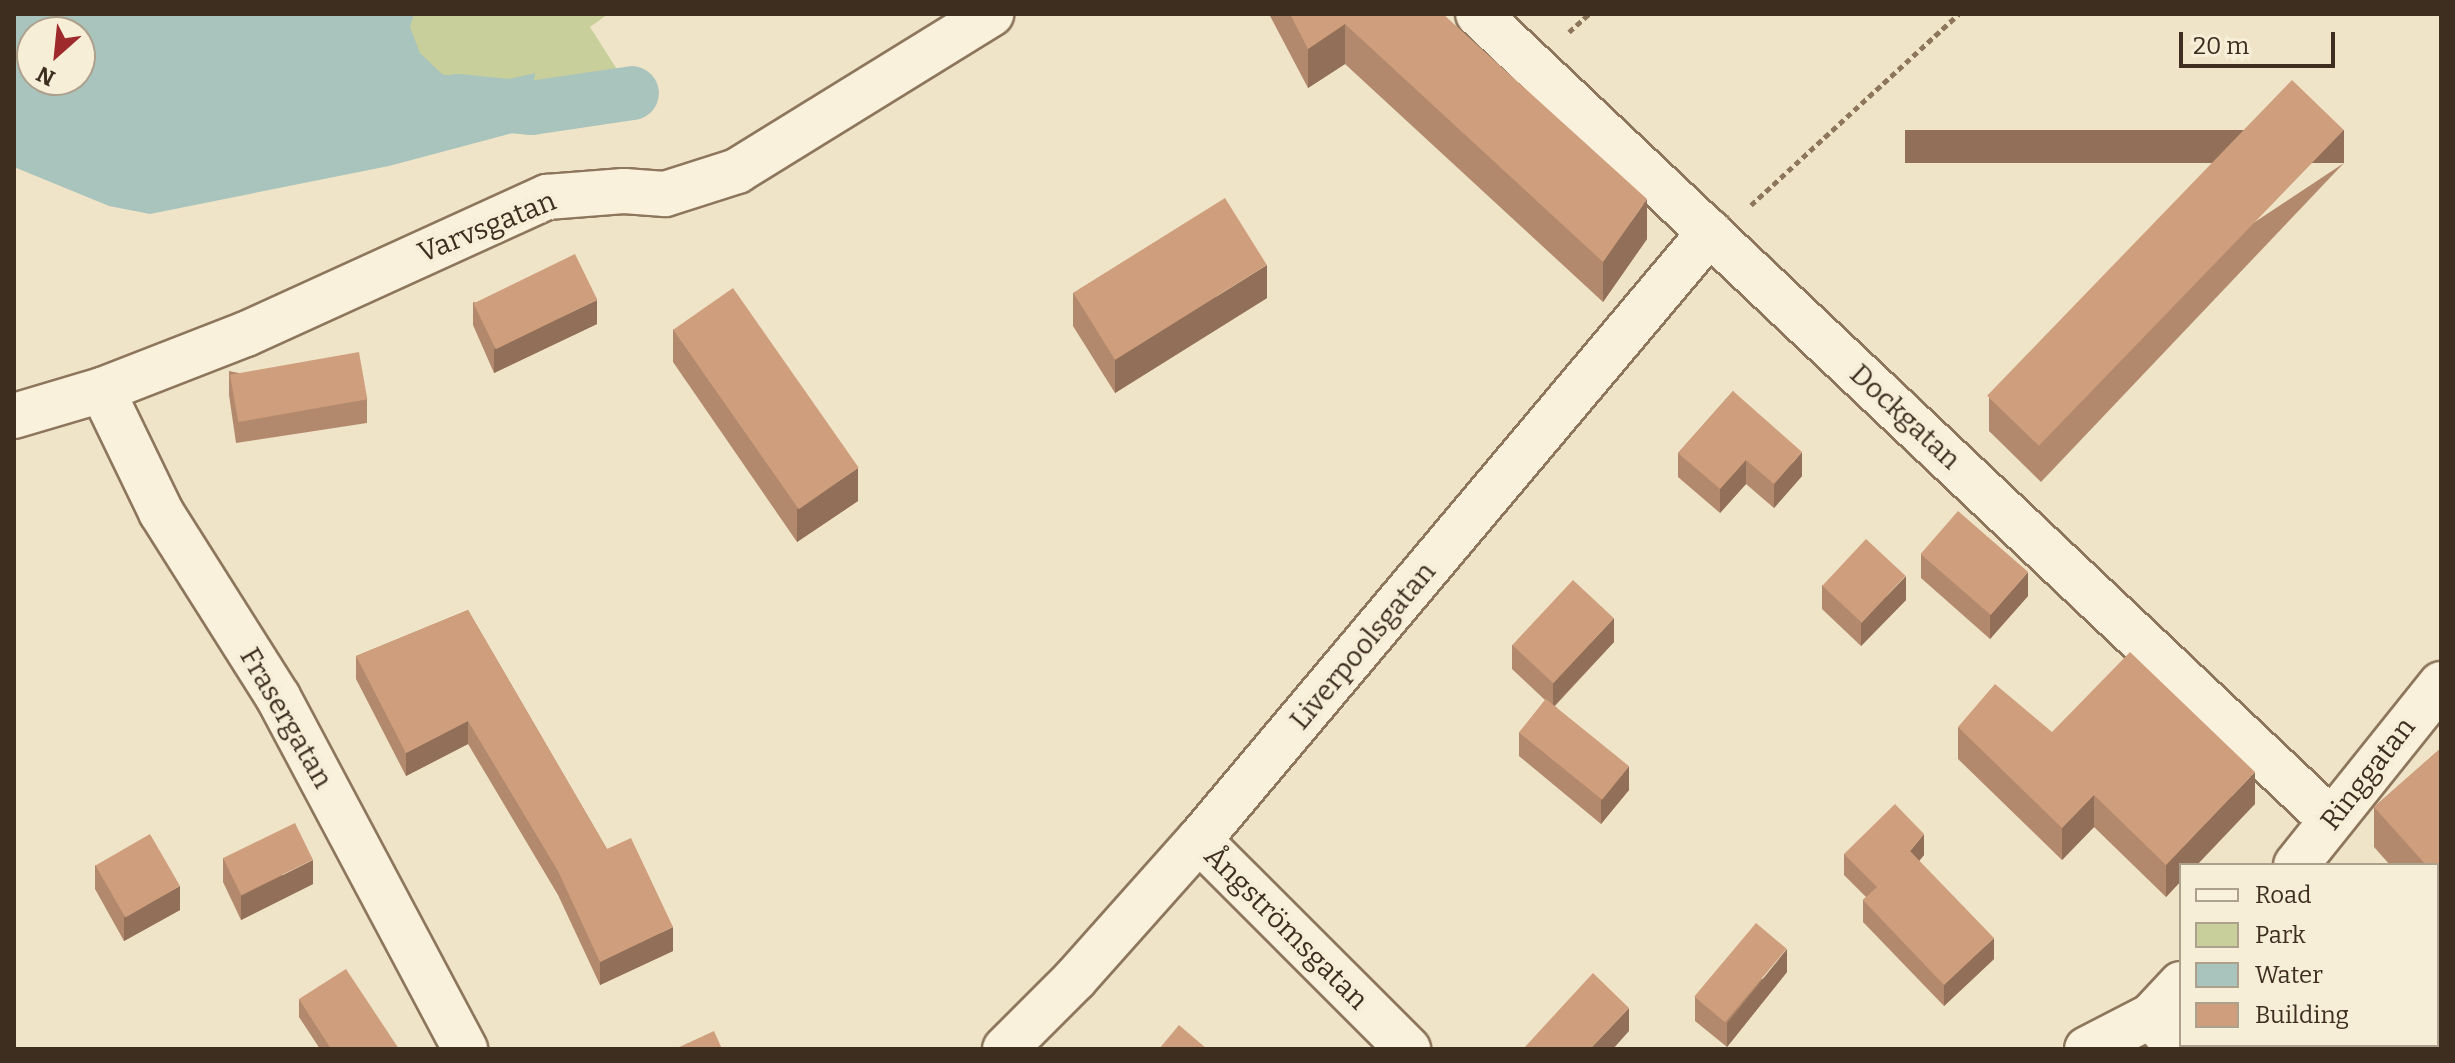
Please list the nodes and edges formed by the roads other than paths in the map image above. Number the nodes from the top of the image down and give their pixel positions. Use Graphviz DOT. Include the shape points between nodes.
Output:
graph roads {
  1 [pos="991,14"];
  2 [pos="1478,14"];
  3 [pos="1710,232"];
  4 [pos="102,390"];
  5 [pos="14,416"];
  6 [pos="2441,684"];
  7 [pos="2331,820"];
  8 [pos="1199,840"];
  9 [pos="2298,863"];
  10 [pos="2179,986"];
  11 [pos="2151,1016"];
  12 [pos="465,1049"];
  13 [pos="1005,1049"];
  14 [pos="1408,1049"];
  15 [pos="2087,1049"];
  16 [pos="2179,1049"];
  1 -- 4 [label="street, Varvsgatan" via="737,171 665,194 624,191 547,197 246,334"];
  2 -- 3 [label="street, Dockgatan"];
  3 -- 7 [label="street, Dockgatan"];
  3 -- 8 [label="street, Liverpoolsgatan"];
  4 -- 5 [label="street, Varvsgatan"];
  4 -- 12 [label="street, Frasergatan" via="161,512 278,697"];
  6 -- 7 [label="street, Ringgatan"];
  7 -- 9 [label="street, Ringgatan"];
  8 -- 13 [label="street, Liverpoolsgatan"];
  8 -- 14 [label="street, Ångströmsgatan"];
  10 -- 11 [label="street"];
  11 -- 15 [label="street"];
  11 -- 16 [label="street"];
}
